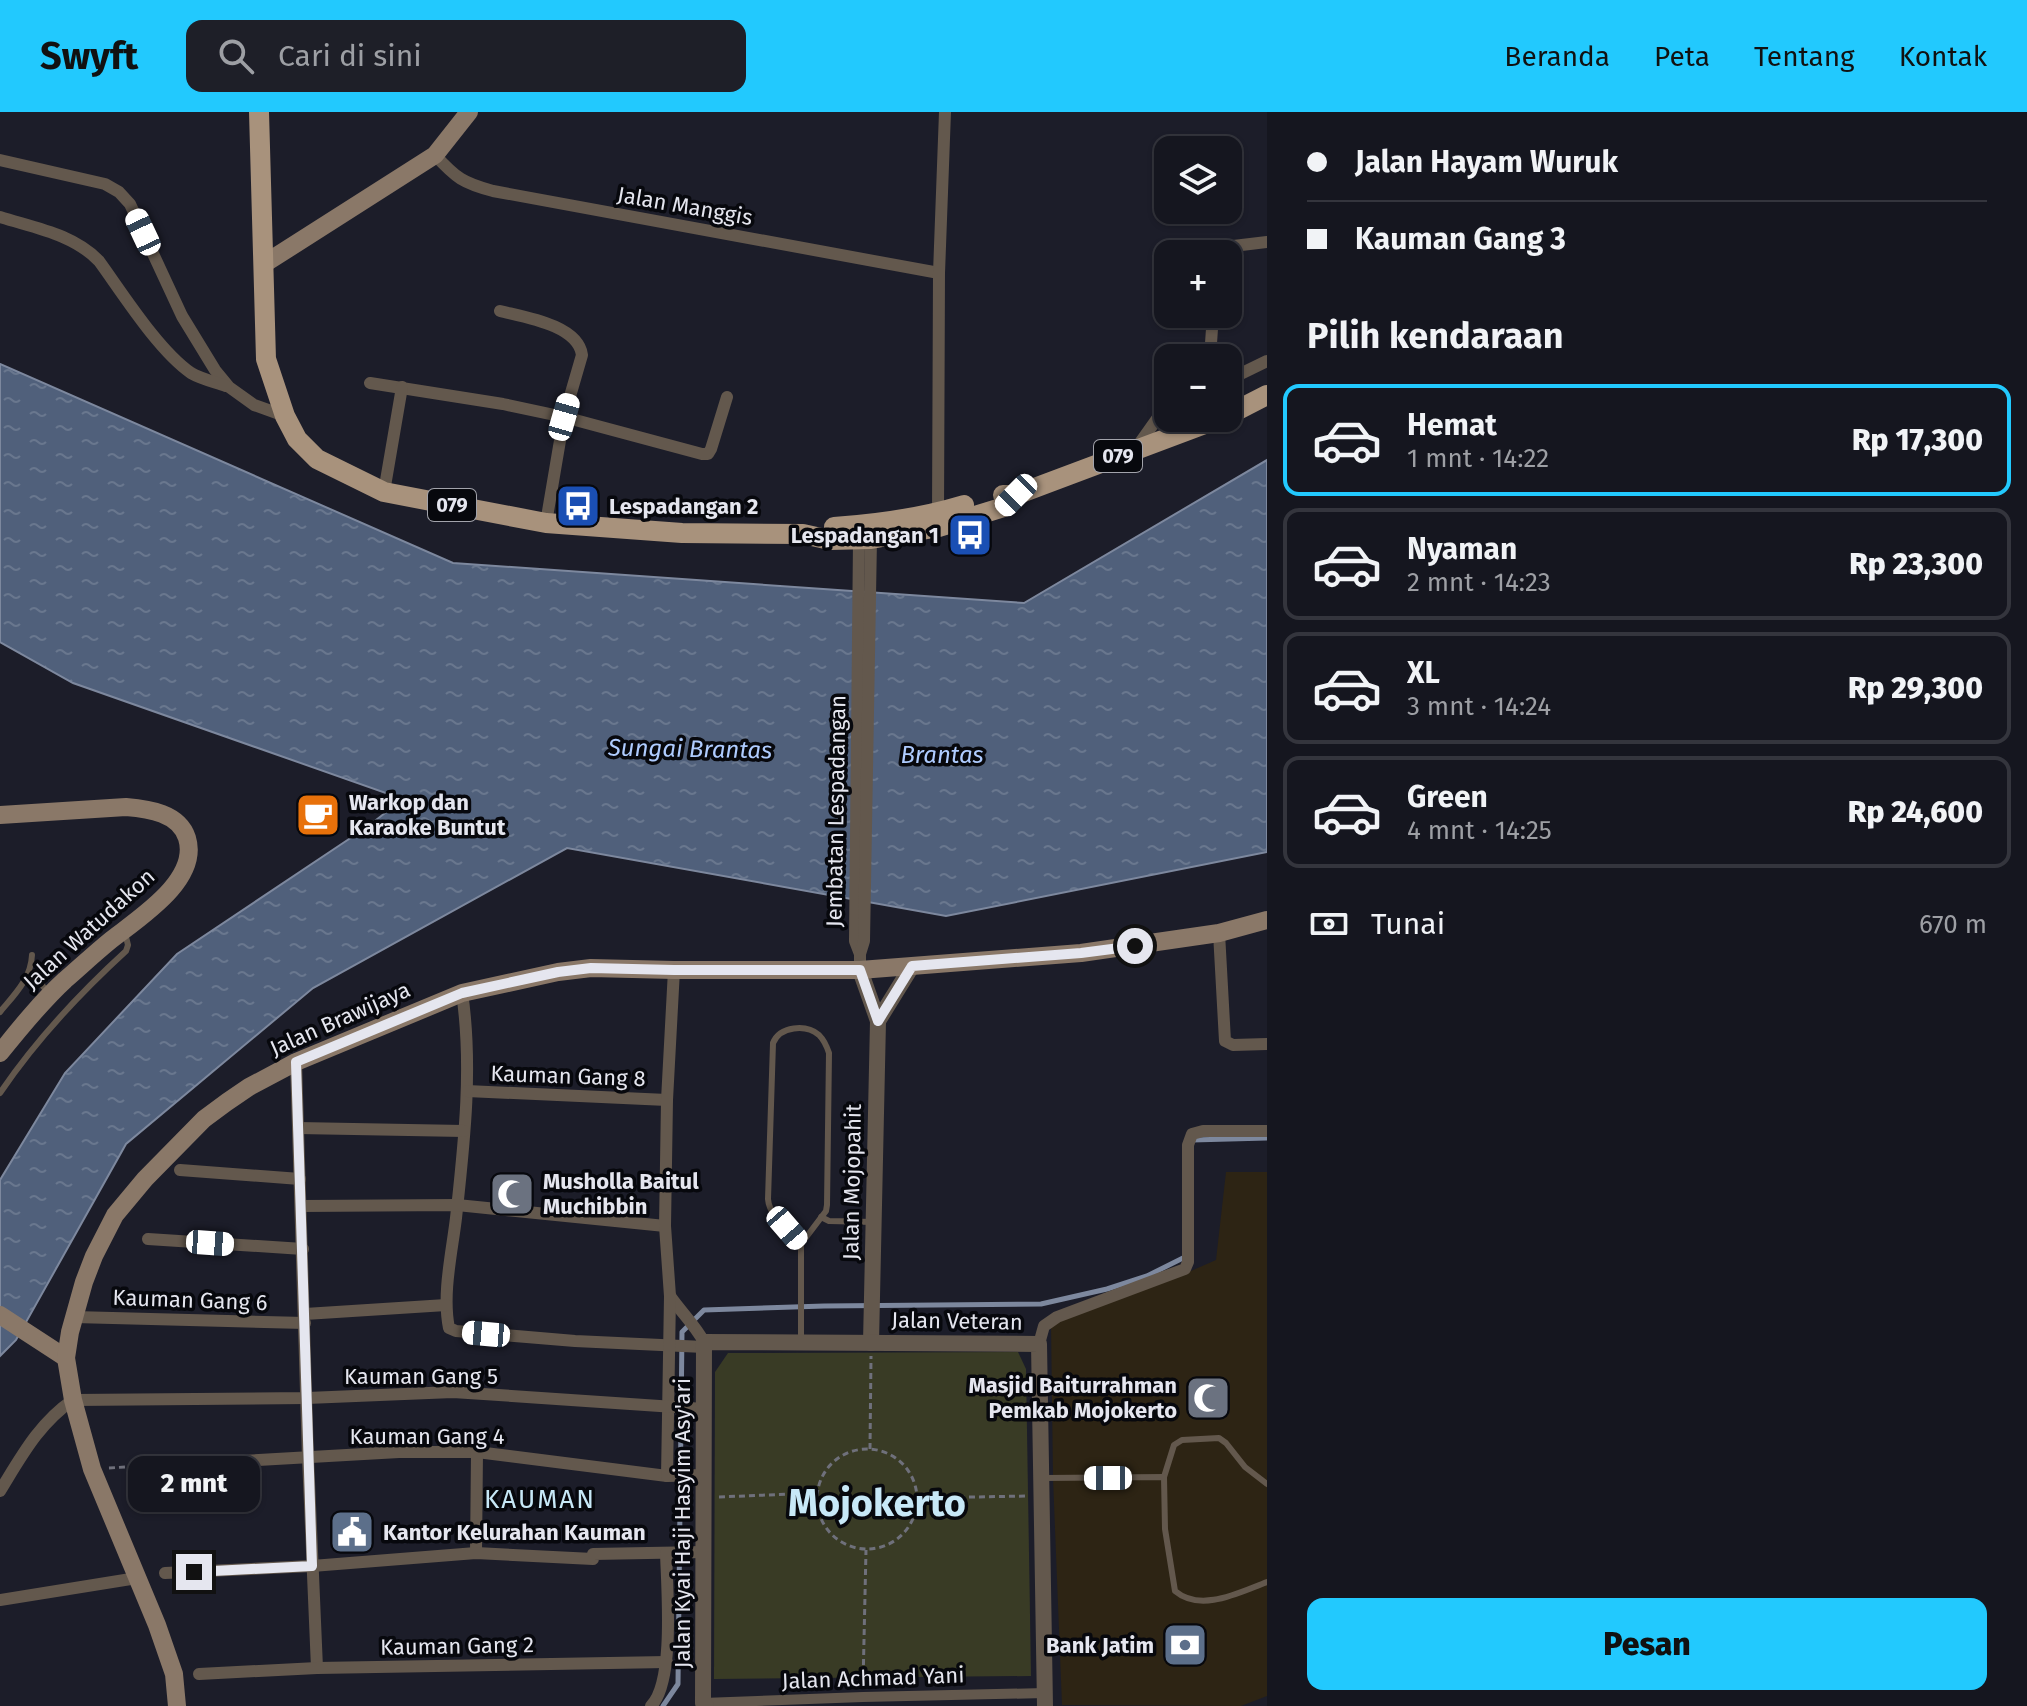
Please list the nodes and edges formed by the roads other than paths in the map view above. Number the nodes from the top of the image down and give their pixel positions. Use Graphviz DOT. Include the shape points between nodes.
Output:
graph roads {
  1 [pos="259,112"];
  2 [pos="469,112"];
  3 [pos="945,112"];
  4 [pos="435,155"];
  5 [pos="0,160"];
  6 [pos="0,217"];
  7 [pos="1267,242"];
  8 [pos="1242,245"];
  9 [pos="264,264"];
  10 [pos="939,273"];
  11 [pos="500,311"];
  12 [pos="1267,361"];
  13 [pos="1242,373"];
  14 [pos="370,383"];
  15 [pos="229,387"];
  16 [pos="402,387"];
  17 [pos="1267,395"];
  18 [pos="727,397"];
  19 [pos="1242,408"];
  20 [pos="285,416"];
  21 [pos="564,417"];
  22 [pos="1154,423"];
  23 [pos="1183,432"];
  24 [pos="1136,449"];
  25 [pos="384,492"];
  26 [pos="938,520"];
  27 [pos="546,523"];
  28 [pos="803,534"];
  29 [pos="865,545"];
  30 [pos="0,815"];
  31 [pos="1267,920"];
  32 [pos="124,930"];
  33 [pos="1219,939"];
  34 [pos="32,955"];
  35 [pos="860,962"];
  36 [pos="912,966"];
  37 [pos="674,970"];
  38 [pos="30,972"];
  39 [pos="462,993"];
  40 [pos="50,994"];
  41 [pos="0,1012"];
  42 [pos="878,1021"];
  43 [pos="1267,1044"];
  44 [pos="0,1053"];
  45 [pos="296,1062"];
  46 [pos="467,1091"];
  47 [pos="0,1093"];
  48 [pos="667,1100"];
  49 [pos="298,1128"];
  50 [pos="464,1131"];
  51 [pos="1267,1131"];
  52 [pos="180,1170"];
  53 [pos="300,1179"];
  54 [pos="457,1205"];
  55 [pos="301,1206"];
  56 [pos="821,1217"];
  57 [pos="873,1222"];
  58 [pos="665,1226"];
  59 [pos="148,1239"];
  60 [pos="801,1244"];
  61 [pos="303,1249"];
  62 [pos="670,1296"];
  63 [pos="446,1305"];
  64 [pos="0,1315"];
  65 [pos="74,1317"];
  66 [pos="305,1318"];
  67 [pos="801,1334"];
  68 [pos="691,1342"];
  69 [pos="871,1343"];
  70 [pos="1039,1344"];
  71 [pos="66,1358"];
  72 [pos="307,1398"];
  73 [pos="73,1400"];
  74 [pos="675,1408"];
  75 [pos="704,1409"];
  76 [pos="477,1452"];
  77 [pos="308,1458"];
  78 [pos="137,1467"];
  79 [pos="704,1475"];
  80 [pos="675,1476"];
  81 [pos="1164,1477"];
  82 [pos="1041,1478"];
  83 [pos="1267,1484"];
  84 [pos="0,1491"];
  85 [pos="703,1552"];
  86 [pos="476,1553"];
  87 [pos="673,1553"];
  88 [pos="312,1566"];
  89 [pos="165,1573"];
  90 [pos="137,1578"];
  91 [pos="1267,1582"];
  92 [pos="0,1600"];
  93 [pos="667,1662"];
  94 [pos="317,1668"];
  95 [pos="199,1674"];
  96 [pos="1045,1700"];
  97 [pos="863,1702"];
  98 [pos="703,1705"];
  99 [pos="177,1706"];
  100 [pos="651,1706"];
  1 -- 9 [label="main road, 079"];
  2 -- 4 [label="main road"];
  3 -- 10 [label="street"];
  4 -- 9 [label="main road"];
  4 -- 10 [label="street, Jalan Manggis" via="464,182 493,191"];
  5 -- 15 [label="street" via="105,184 119,192 130,204 193,336"];
  6 -- 15 [label="street" via="90,251 178,362 193,374"];
  7 -- 8 [label="street"];
  9 -- 20 [label="main road, 079" via="266,359"];
  10 -- 26 [label="street"];
  11 -- 21 [label="street" via="570,334 581,347"];
  12 -- 13 [label="street"];
  14 -- 16 [label="street"];
  15 -- 20 [label="street" via="254,405"];
  16 -- 21 [label="street"];
  16 -- 25 [label="street"];
  17 -- 19 [label="main road"];
  18 -- 21 [label="street" via="708,454"];
  20 -- 25 [label="main road, 079" via="297,439 317,459"];
  21 -- 27 [label="street"];
  22 -- 24 [label="street"];
  23 -- 24 [label="main road, 079"];
  24 -- 26 [label="main road, 079"];
  25 -- 27 [label="main road, 079"];
  26 -- 28 [label="main road, 079" via="821,528"];
  26 -- 29 [label="main road, 079"];
  27 -- 28 [label="main road, 079" via="682,533"];
  28 -- 29 [label="main road, 079"];
  29 -- 35 [label="street, Jembatan Lespadangan"];
  30 -- 32 [label="main road, Jalan Watudakon" via="126,807 174,820 187,840 189,854 182,874"];
  31 -- 33 [label="main road, Jalan Brawijaya"];
  32 -- 40 [label="main road, Jalan Watudakon"];
  32 -- 47 [label="lane" via="126,951 55,1022"];
  33 -- 36 [label="main road, Jalan Brawijaya"];
  33 -- 43 [label="street" via="1225,1041"];
  34 -- 38 [label="lane"];
  35 -- 36 [label="main road, Jalan Brawijaya"];
  35 -- 37 [label="main road, Jalan Brawijaya"];
  35 -- 42 [label="street, Jalan Mojopahit"];
  36 -- 42 [label="street"];
  37 -- 39 [label="main road, Jalan Brawijaya" via="591,968"];
  37 -- 48 [label="street"];
  38 -- 40 [label="lane"];
  38 -- 41 [label="lane"];
  39 -- 45 [label="main road, Jalan Brawijaya"];
  39 -- 46 [label="street"];
  40 -- 44 [label="main road, Jalan Watudakon"];
  42 -- 57 [label="street, Jalan Mojopahit"];
  45 -- 49 [label="street"];
  45 -- 65 [label="main road, Jalan Brawijaya" via="215,1110 145,1179 104,1234"];
  46 -- 48 [label="street, Kauman Gang 8"];
  46 -- 50 [label="street"];
  48 -- 58 [label="street"];
  49 -- 50 [label="street"];
  49 -- 53 [label="street"];
  50 -- 54 [label="street"];
  51 -- 70 [label="street" via="1192,1134 1185,1269 1057,1317 1044,1326"];
  52 -- 53 [label="street"];
  53 -- 55 [label="street"];
  54 -- 55 [label="street"];
  54 -- 58 [label="street"];
  54 -- 63 [label="street"];
  55 -- 61 [label="street"];
  56 -- 57 [label="lane"];
  56 -- 60 [label="lane"];
  56 -- 60 [label="lane" via="827,1205 829,1053 818,1034 799,1027 780,1033 773,1043 768,1206"];
  57 -- 69 [label="street, Jalan Mojopahit"];
  58 -- 62 [label="street"];
  59 -- 61 [label="street"];
  60 -- 67 [label="lane"];
  61 -- 66 [label="street"];
  62 -- 68 [label="street"];
  62 -- 68 [label="street" via="684,1316"];
  63 -- 66 [label="street, Kauman Gang 6"];
  63 -- 68 [label="street" via="449,1328 456,1331 575,1341"];
  64 -- 71 [label="main road"];
  65 -- 66 [label="street, Kauman Gang 6"];
  65 -- 71 [label="main road, Jalan Brawijaya"];
  66 -- 72 [label="street"];
  67 -- 68 [label="street, Jalan Veteran"];
  67 -- 69 [label="street, Jalan Veteran"];
  68 -- 74 [label="street"];
  68 -- 75 [label="street, Jalan Kyai Haji Hasyim Asy'ari"];
  69 -- 70 [label="street, Jalan Veteran"];
  70 -- 82 [label="street, Jalan Veteran"];
  71 -- 73 [label="main road, Jalan Brawijaya"];
  72 -- 73 [label="street, Kauman Gang 5"];
  72 -- 74 [label="street, Kauman Gang 5" via="463,1393"];
  72 -- 77 [label="street"];
  73 -- 84 [label="street" via="42,1426"];
  73 -- 90 [label="main road, Jalan Brawijaya" via="92,1469"];
  74 -- 75 [label="street, Kauman Gang 5"];
  74 -- 80 [label="street"];
  75 -- 79 [label="street, Jalan Kyai Haji Hasyim Asy'ari"];
  76 -- 77 [label="street, Kauman Gang 4"];
  76 -- 80 [label="street, Kauman Gang 4"];
  76 -- 86 [label="street"];
  77 -- 78 [label="street, Kauman Gang 4"];
  77 -- 88 [label="street"];
  79 -- 80 [label="street, Kauman Gang 4"];
  79 -- 85 [label="street, Jalan Kyai Haji Hasyim Asy'ari"];
  81 -- 82 [label="lane"];
  81 -- 83 [label="lane" via="1174,1445 1219,1438"];
  81 -- 91 [label="lane" via="1175,1591 1183,1598 1211,1601"];
  82 -- 96 [label="street, Jalan Veteran"];
  85 -- 87 [label="street"];
  85 -- 98 [label="street, Jalan Kyai Haji Hasyim Asy'ari"];
  86 -- 87 [label="street" via="593,1559 593,1554"];
  86 -- 88 [label="street"];
  87 -- 93 [label="street"];
  88 -- 89 [label="street"];
  88 -- 94 [label="street"];
  90 -- 92 [label="street"];
  90 -- 99 [label="main road, Jalan Brawijaya" via="174,1674"];
  93 -- 94 [label="street, Kauman Gang 2"];
  93 -- 100 [label="street"];
  94 -- 95 [label="street, Kauman Gang 2"];
  96 -- 97 [label="street, Jalan Achmad Yani"];
  97 -- 98 [label="street, Jalan Achmad Yani"];
}
